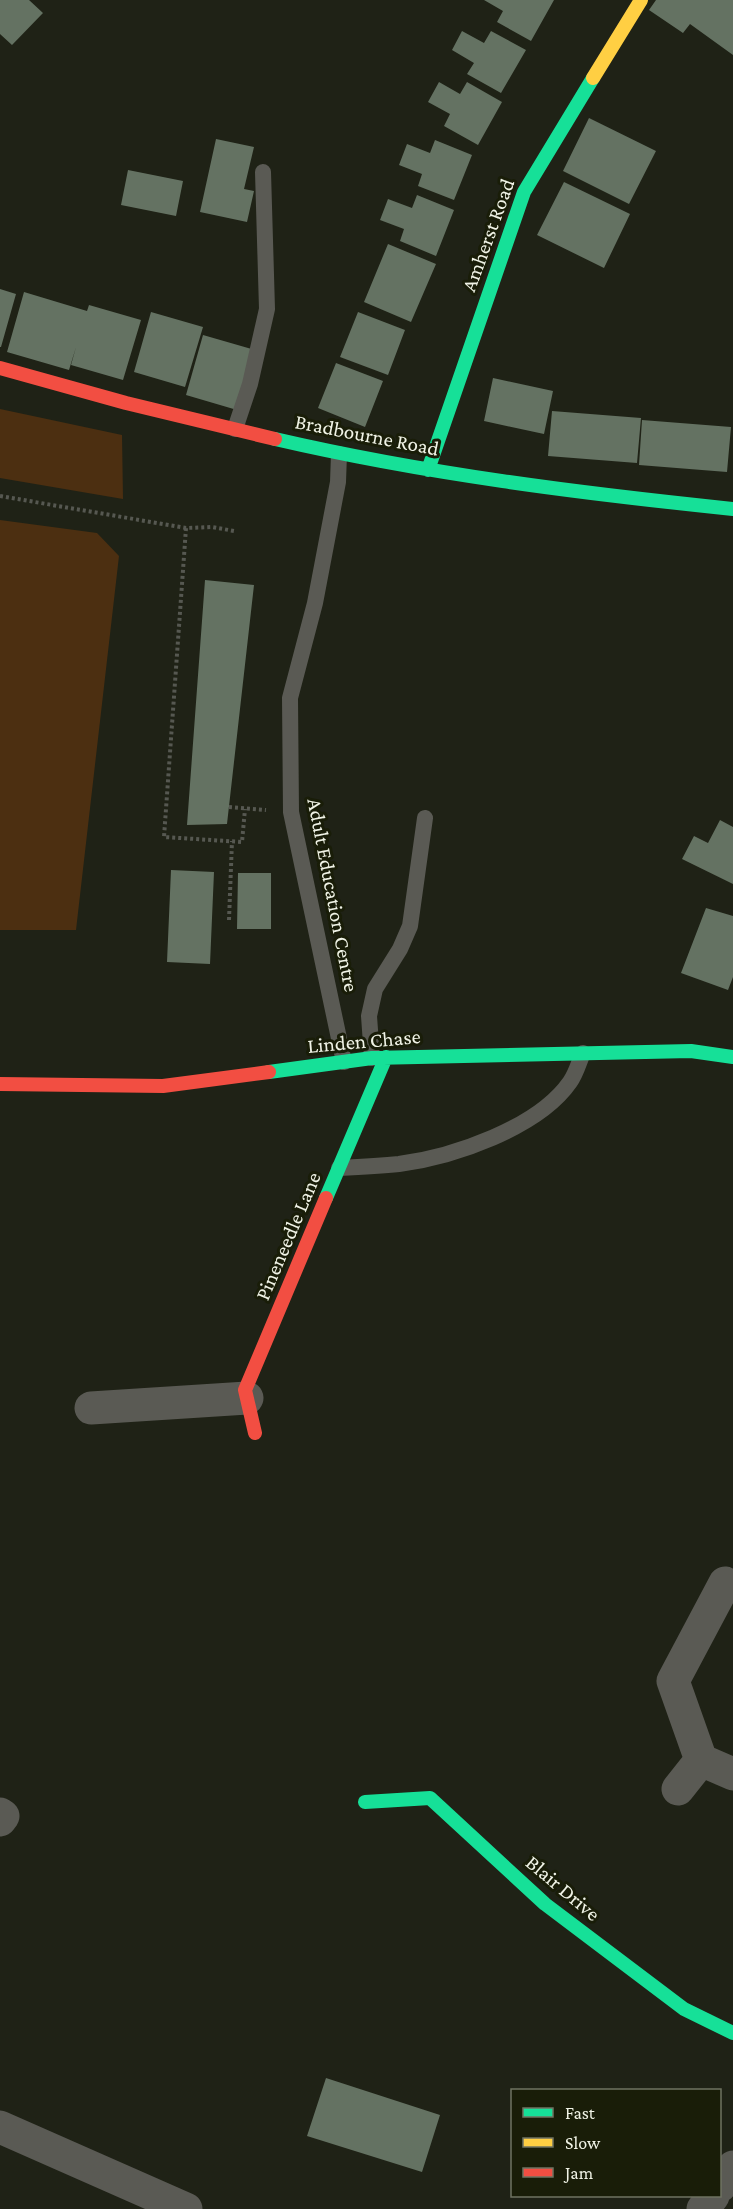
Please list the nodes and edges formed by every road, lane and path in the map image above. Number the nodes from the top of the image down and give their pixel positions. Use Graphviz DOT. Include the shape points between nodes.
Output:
graph roads {
  1 [pos="641,0"];
  2 [pos="263,172"];
  3 [pos="0,368"];
  4 [pos="235,429"];
  5 [pos="339,454"];
  6 [pos="428,470"];
  7 [pos="0,496"];
  8 [pos="733,509"];
  9 [pos="186,528"];
  10 [pos="234,531"];
  11 [pos="229,807"];
  12 [pos="245,808"];
  13 [pos="291,812"];
  14 [pos="424,818"];
  15 [pos="231,841"];
  16 [pos="229,920"];
  17 [pos="583,1053"];
  18 [pos="379,1057"];
  19 [pos="733,1057"];
  20 [pos="344,1062"];
  21 [pos="0,1084"];
  22 [pos="339,1168"];
  23 [pos="247,1398"];
  24 [pos="91,1408"];
  25 [pos="255,1433"];
  26 [pos="725,1582"];
  27 [pos="701,1760"];
  28 [pos="733,1774"];
  29 [pos="678,1789"];
  30 [pos="365,1802"];
  31 [pos="0,1814"];
  32 [pos="0,1820"];
  33 [pos="733,2033"];
  34 [pos="0,2127"];
  35 [pos="733,2167"];
  36 [pos="721,2185"];
  37 [pos="186,2209"];
  1 -- 6 [label="street, Amherst Road" via="524,192"];
  2 -- 4 [label="lane" via="267,309"];
  3 -- 4 [label="street, Bradbourne Road"];
  4 -- 5 [label="street, Bradbourne Road"];
  5 -- 6 [label="street, Bradbourne Road"];
  5 -- 13 [label="lane, Adult Education Centre" via="339,482 315,603 290,698"];
  6 -- 8 [label="street, Bradbourne Road"];
  7 -- 9 [label="path"];
  9 -- 10 [label="path"];
  9 -- 15 [label="path" via="164,837"];
  11 -- 12 [label="path"];
  12 -- 13 [label="path"];
  12 -- 15 [label="path" via="242,842"];
  13 -- 20 [label="lane, Adult Education Centre"];
  14 -- 18 [label="lane" via="410,926 375,989 369,1016"];
  15 -- 16 [label="path"];
  17 -- 18 [label="street, Linden Chase"];
  17 -- 19 [label="street, Linden Chase" via="691,1051"];
  17 -- 22 [label="lane" via="572,1080 554,1103 525,1123 449,1153 401,1164"];
  18 -- 20 [label="street, Linden Chase"];
  18 -- 22 [label="street, Pineneedle Lane"];
  20 -- 21 [label="street, Linden Chase" via="163,1086"];
  22 -- 23 [label="street, Pineneedle Lane" via="245,1390"];
  23 -- 24 [label="street"];
  23 -- 25 [label="street, Pineneedle Lane"];
  26 -- 27 [label="street" via="673,1681"];
  27 -- 28 [label="street"];
  27 -- 29 [label="street"];
  30 -- 33 [label="street, Blair Drive" via="429,1798 545,1904 684,2009"];
  31 -- 32 [label="street"];
  34 -- 37 [label="street"];
  35 -- 36 [label="street"];
}
